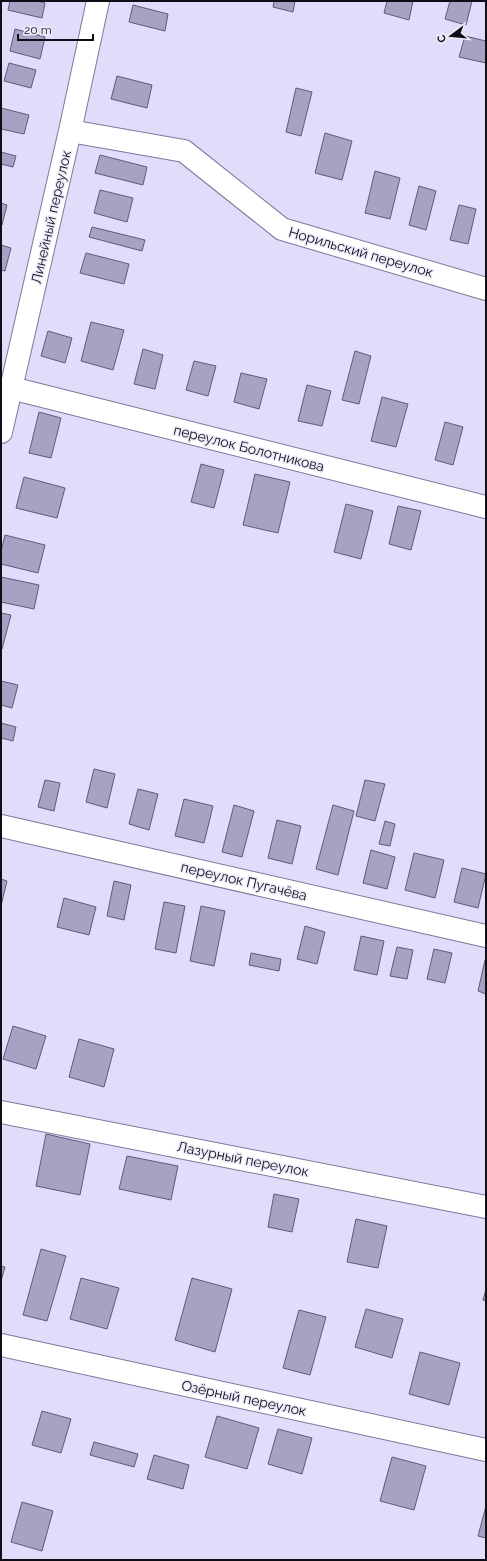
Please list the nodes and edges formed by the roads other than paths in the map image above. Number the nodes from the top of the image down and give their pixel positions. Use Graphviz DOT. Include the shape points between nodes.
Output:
graph roads {
  1 [pos="98,1"];
  2 [pos="70,131"];
  3 [pos="486,289"];
  4 [pos="12,388"];
  5 [pos="1,432"];
  6 [pos="486,507"];
  7 [pos="1,826"];
  8 [pos="486,936"];
  9 [pos="1,1112"];
  10 [pos="486,1207"];
  11 [pos="1,1345"];
  12 [pos="486,1450"];
  1 -- 2 [label="street, Линейный переулок"];
  2 -- 3 [label="street, Норильский переулок" via="184,151 282,229"];
  2 -- 4 [label="street, Линейный переулок"];
  4 -- 5 [label="street, Линейный переулок"];
  4 -- 6 [label="street, переулок Болотникова"];
  7 -- 8 [label="street, переулок Пугачёва"];
  9 -- 10 [label="street, Лазурный переулок"];
  11 -- 12 [label="street, Озёрный переулок"];
}
